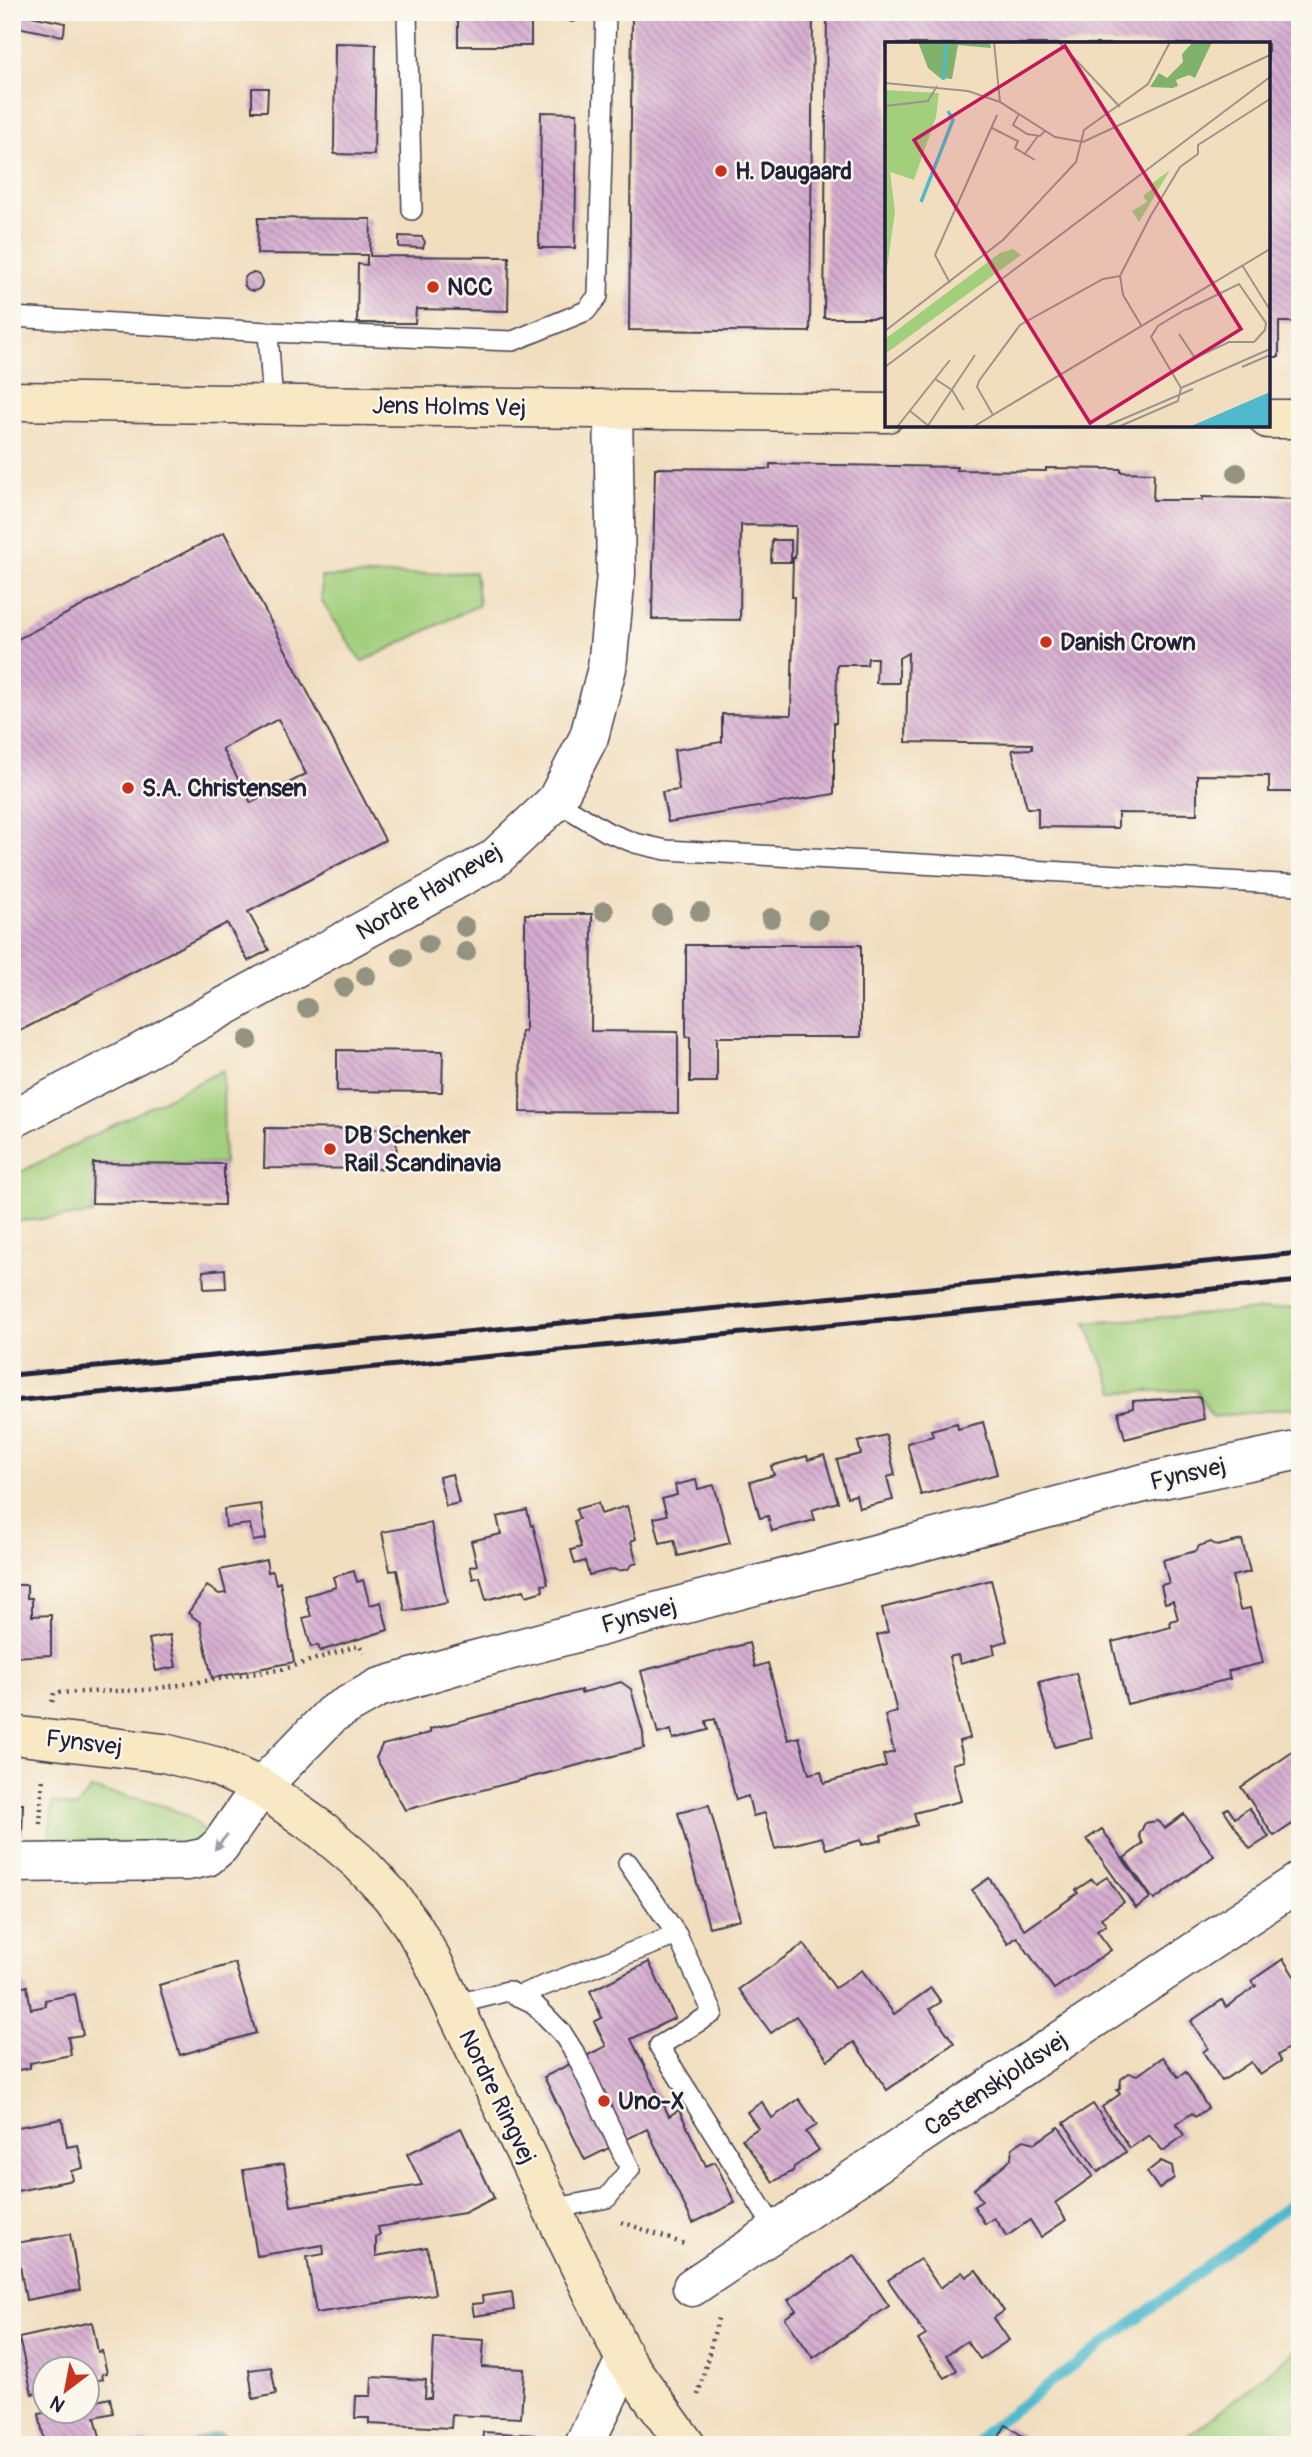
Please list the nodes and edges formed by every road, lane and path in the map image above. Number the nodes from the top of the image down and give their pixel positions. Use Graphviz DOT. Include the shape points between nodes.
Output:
graph roads {
  1 [pos="407,12"];
  2 [pos="606,12"];
  3 [pos="412,210"];
  4 [pos="12,317"];
  5 [pos="268,332"];
  6 [pos="12,401"];
  7 [pos="273,405"];
  8 [pos="613,410"];
  9 [pos="885,413"];
  10 [pos="1270,419"];
  11 [pos="1300,419"];
  12 [pos="556,801"];
  13 [pos="1300,884"];
  14 [pos="12,1119"];
  15 [pos="1300,1450"];
  16 [pos="378,1688"];
  17 [pos="29,1737"];
  18 [pos="261,1787"];
  19 [pos="25,1863"];
  20 [pos="628,1863"];
  21 [pos="1300,1881"];
  22 [pos="677,1935"];
  23 [pos="517,1996"];
  24 [pos="453,2005"];
  25 [pos="607,2198"];
  26 [pos="552,2209"];
  27 [pos="776,2231"];
  28 [pos="734,2259"];
  29 [pos="692,2287"];
  30 [pos="625,2360"];
  31 [pos="685,2444"];
  32 [pos="584,2445"];
  1 -- 3 [label="lane"];
  2 -- 5 [label="lane" via="598,296 586,311 513,341"];
  4 -- 5 [label="lane"];
  5 -- 7 [label="lane"];
  6 -- 7 [label="main road, Jens Holms Vej"];
  7 -- 8 [label="main road, Jens Holms Vej"];
  8 -- 9 [label="main road, Jens Holms Vej"];
  8 -- 12 [label="street, Nordre Havnevej" via="615,574 607,667 589,737"];
  10 -- 11 [label="main road"];
  12 -- 13 [label="lane" via="607,832 666,850"];
  12 -- 14 [label="street, Nordre Havnevej" via="494,859"];
  15 -- 16 [label="street, Fynsvej" via="1131,1487"];
  16 -- 17 [label="path" via="360,1645 285,1669 146,1690 54,1693"];
  16 -- 18 [label="street, Fynsvej" via="332,1714"];
  17 -- 18 [label="main road, Fynsvej" via="164,1753 215,1766"];
  17 -- 19 [label="path"];
  18 -- 19 [label="street, one-way" via="220,1846 207,1857"];
  18 -- 24 [label="main road, Nordre Ringvej" via="323,1830 391,1896 420,1939"];
  20 -- 22 [label="lane"];
  21 -- 27 [label="street, Castenskjoldsvej"];
  22 -- 23 [label="lane"];
  22 -- 27 [label="lane" via="713,2013 659,2046"];
  23 -- 24 [label="lane" via="508,1991"];
  23 -- 25 [label="lane" via="533,2003 562,2033 629,2169"];
  24 -- 26 [label="main road, Nordre Ringvej"];
  25 -- 26 [label="lane"];
  25 -- 28 [label="path" via="611,2218"];
  26 -- 30 [label="main road, Nordre Ringvej"];
  27 -- 28 [label="street, Castenskjoldsvej"];
  28 -- 29 [label="street, Castenskjoldsvej"];
  28 -- 31 [label="path"];
  30 -- 31 [label="main road, Nordre Ringvej"];
  30 -- 32 [label="street"];
}
